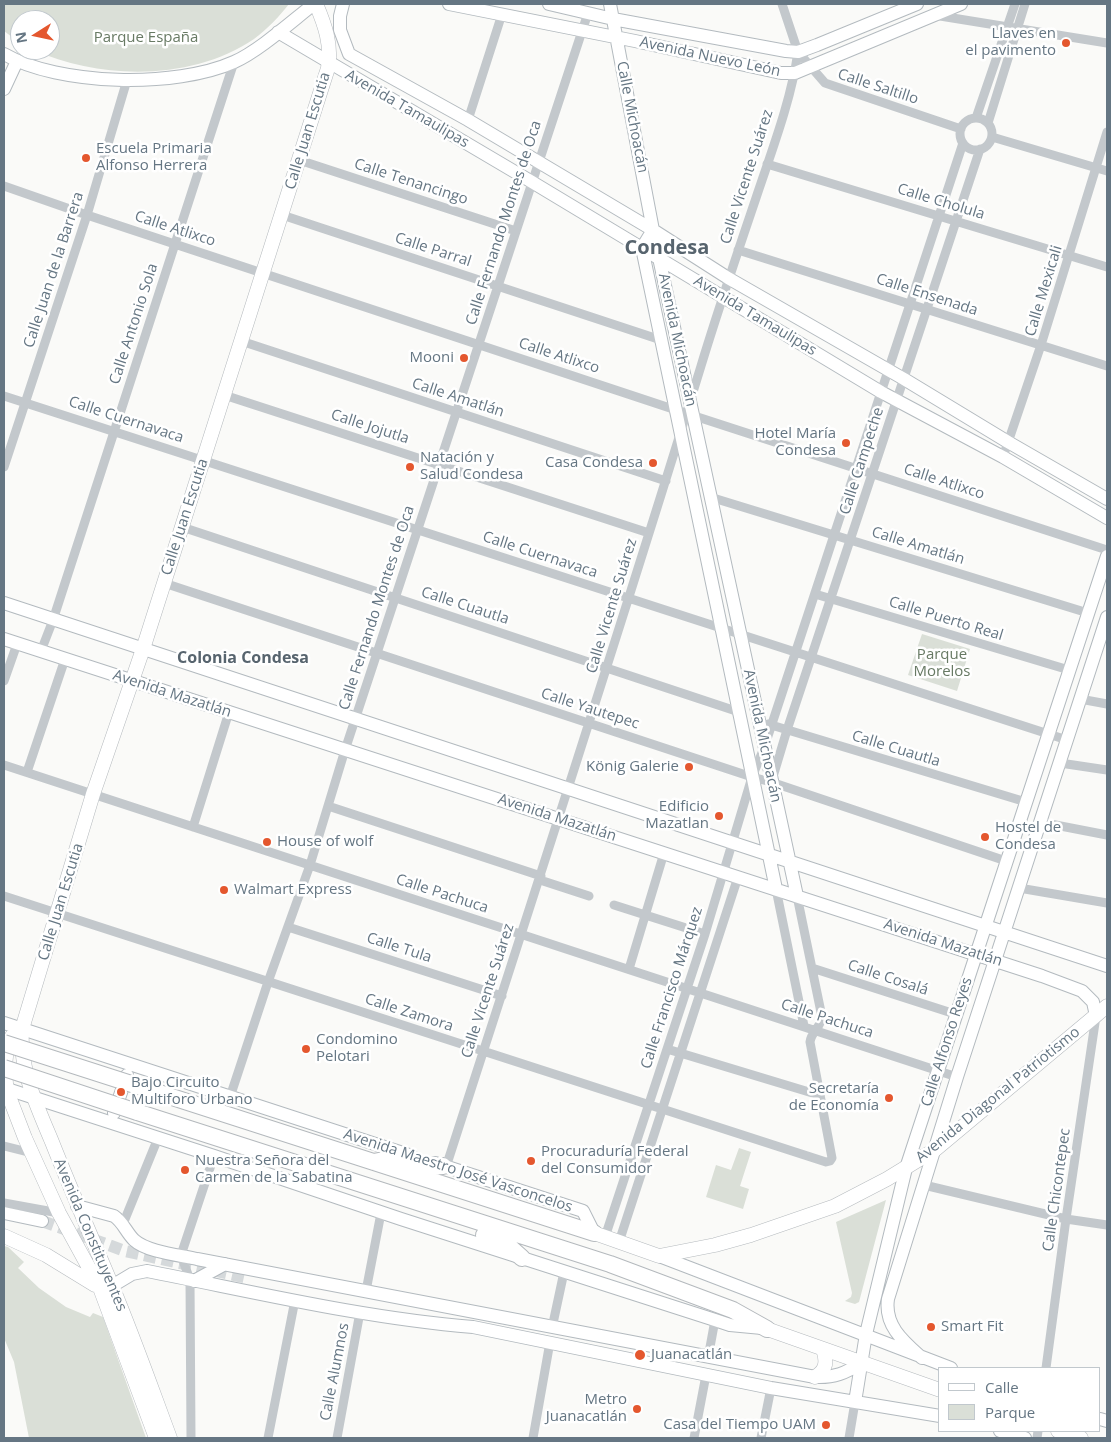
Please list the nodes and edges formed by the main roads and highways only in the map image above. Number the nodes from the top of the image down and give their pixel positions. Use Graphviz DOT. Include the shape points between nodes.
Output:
graph roads {
  1 [pos="315,4"];
  2 [pos="343,4"];
  3 [pos="449,4"];
  4 [pos="549,4"];
  5 [pos="610,4"];
  6 [pos="917,4"];
  7 [pos="961,4"];
  8 [pos="613,19"];
  9 [pos="326,26"];
  10 [pos="340,30"];
  11 [pos="278,32"];
  12 [pos="616,37"];
  13 [pos="4,54"];
  14 [pos="17,61"];
  15 [pos="328,63"];
  16 [pos="364,63"];
  17 [pos="355,79"];
  18 [pos="6,83"];
  19 [pos="653,230"];
  20 [pos="642,248"];
  21 [pos="659,259"];
  22 [pos="686,410"];
  23 [pos="1107,498"];
  24 [pos="1107,518"];
  25 [pos="1107,556"];
  26 [pos="4,604"];
  27 [pos="1107,616"];
  28 [pos="4,639"];
  29 [pos="1104,639"];
  30 [pos="143,649"];
  31 [pos="133,681"];
  32 [pos="769,855"];
  33 [pos="789,861"];
  34 [pos="776,889"];
  35 [pos="797,896"];
  36 [pos="985,926"];
  37 [pos="1004,932"];
  38 [pos="976,954"];
  39 [pos="995,960"];
  40 [pos="1107,966"];
  41 [pos="1107,1006"];
  42 [pos="1096,1016"];
  43 [pos="14,1027"];
  44 [pos="4,1043"];
  45 [pos="136,1066"];
  46 [pos="4,1068"];
  47 [pos="5,1089"];
  48 [pos="34,1097"];
  49 [pos="116,1124"];
  50 [pos="936,1149"];
  51 [pos="371,1162"];
  52 [pos="444,1166"];
  53 [pos="906,1168"];
  54 [pos="77,1206"];
  55 [pos="442,1210"];
  56 [pos="4,1214"];
  57 [pos="42,1220"];
  58 [pos="600,1235"];
  59 [pos="4,1236"];
  60 [pos="660,1256"];
  61 [pos="522,1258"];
  62 [pos="225,1264"];
  63 [pos="248,1278"];
  64 [pos="192,1280"];
  65 [pos="106,1287"];
  66 [pos="473,1327"];
  67 [pos="767,1329"];
  68 [pos="866,1334"];
  69 [pos="823,1349"];
  70 [pos="922,1358"];
  71 [pos="861,1363"];
  72 [pos="948,1367"];
  73 [pos="815,1377"];
  74 [pos="938,1389"];
  75 [pos="855,1402"];
  76 [pos="938,1416"];
  77 [pos="1061,1432"];
  78 [pos="1009,1433"];
  79 [pos="156,1438"];
  80 [pos="170,1438"];
  81 [pos="1026,1438"];
  82 [pos="1081,1438"];
  1 -- 9 [label="main road, Calle Juan Escutia"];
  1 -- 11 [label="main road"];
  2 -- 10 [label="main road"];
  3 -- 12 [label="main road, Avenida Nuevo León"];
  4 -- 8 [label="main road, Avenida Nuevo León"];
  5 -- 8 [label="main road, Calle Michoacán"];
  6 -- 8 [label="main road, Avenida Nuevo León" via="798,52"];
  7 -- 12 [label="main road, Avenida Nuevo León" via="795,74"];
  8 -- 12 [label="main road, Calle Michoacán"];
  9 -- 10 [label="main road"];
  9 -- 15 [label="main road, Calle Juan Escutia" via="330,51"];
  10 -- 16 [label="main road, Avenida Tamaulipas" via="349,54"];
  11 -- 14 [label="main road" via="234,62 178,77 94,78"];
  11 -- 15 [label="main road, Avenida Tamaulipas"];
  12 -- 19 [label="main road, Calle Michoacán"];
  13 -- 14 [label="main road"];
  14 -- 18 [label="main road"];
  15 -- 17 [label="main road, Avenida Tamaulipas"];
  15 -- 30 [label="main road, Calle Juan Escutia"];
  16 -- 17 [label="main road"];
  16 -- 19 [label="main road, Avenida Tamaulipas" via="468,120"];
  17 -- 20 [label="main road, Avenida Tamaulipas"];
  19 -- 20 [label="main road"];
  19 -- 21 [label="main road, Avenida Michoacán"];
  19 -- 23 [label="main road, Avenida Tamaulipas" via="728,278"];
  20 -- 21 [label="main road, Avenida Tamaulipas"];
  20 -- 22 [label="main road, Avenida Michoacán" via="661,340"];
  21 -- 22 [label="main road, Avenida Michoacán"];
  21 -- 24 [label="main road, Avenida Tamaulipas" via="881,392"];
  22 -- 32 [label="main road, Avenida Michoacán" via="681,435"];
  22 -- 33 [label="main road, Avenida Michoacán" via="710,497"];
  25 -- 36 [label="main road, Calle Alfonso Reyes"];
  26 -- 30 [label="main road, Avenida Mazatlán"];
  27 -- 29 [label="main road, Calle Alfonso Reyes"];
  28 -- 31 [label="main road, Avenida Mazatlán"];
  29 -- 37 [label="main road, Calle Alfonso Reyes" via="1080,700"];
  30 -- 31 [label="main road, Calle Juan Escutia"];
  30 -- 32 [label="main road, Avenida Mazatlán"];
  31 -- 34 [label="main road, Avenida Mazatlán" via="227,717 345,750"];
  31 -- 43 [label="main road, Calle Juan Escutia" via="57,914"];
  32 -- 33 [label="main road, Avenida Mazatlán"];
  32 -- 34 [label="main road, Avenida Michoacán"];
  33 -- 35 [label="main road, Avenida Michoacán"];
  33 -- 36 [label="main road, Avenida Mazatlán"];
  34 -- 35 [label="main road, Avenida Mazatlán"];
  35 -- 38 [label="main road, Avenida Mazatlán"];
  36 -- 37 [label="main road, Avenida Mazatlán"];
  36 -- 38 [label="main road, Calle Alfonso Reyes"];
  37 -- 39 [label="main road, Calle Alfonso Reyes"];
  37 -- 40 [label="main road, Avenida Mazatlán"];
  38 -- 39 [label="main road, Avenida Mazatlán"];
  38 -- 53 [label="main road, Calle Alfonso Reyes"];
  39 -- 42 [label="main road, Avenida Mazatlán" via="1082,991 1093,1002"];
  39 -- 50 [label="main road, Calle Alfonso Reyes"];
  41 -- 42 [label="main road, Avenida Diagonal Patriotismo"];
  42 -- 50 [label="main road, Avenida Diagonal Patriotismo"];
  43 -- 45 [label="main road, Avenida Maestro José Vasconcelos"];
  43 -- 47 [label="main road, Avenida Constituyentes" via="6,1058"];
  43 -- 48 [label="main road, Avenida Constituyentes" via="21,1041"];
  44 -- 51 [label="highway, bridge"];
  45 -- 49 [label="main road" via="129,1071 114,1113"];
  45 -- 52 [label="main road, Avenida Maestro José Vasconcelos"];
  46 -- 55 [label="highway, bridge"];
  47 -- 48 [label="main road"];
  47 -- 65 [label="main road, Avenida Constituyentes" via="59,1213"];
  48 -- 49 [label="main road"];
  48 -- 54 [label="main road, Avenida Constituyentes"];
  49 -- 61 [label="main road"];
  50 -- 53 [label="main road, Avenida Diagonal Patriotismo"];
  50 -- 70 [label="main road, Calle Alfonso Reyes" via="887,1307 895,1332"];
  51 -- 52 [label="highway" via="393,1158 427,1167"];
  51 -- 58 [label="highway"];
  52 -- 58 [label="main road, Avenida Maestro José Vasconcelos" via="583,1211"];
  53 -- 60 [label="main road, Avenida Diagonal Patriotismo" via="858,1195 804,1218 733,1240"];
  53 -- 68 [label="main road, Calle Alfonso Reyes"];
  54 -- 62 [label="main road" via="114,1216 143,1247"];
  54 -- 65 [label="main road, Avenida Constituyentes"];
  55 -- 61 [label="highway" via="464,1228 503,1241"];
  55 -- 67 [label="highway" via="610,1264 733,1310"];
  56 -- 57 [label="main road"];
  58 -- 60 [label="main road"];
  59 -- 65 [label="main road"];
  60 -- 68 [label="main road"];
  61 -- 67 [label="main road" via="730,1325"];
  62 -- 64 [label="main road"];
  62 -- 73 [label="main road"];
  63 -- 66 [label="main road" via="430,1312"];
  64 -- 65 [label="main road" via="146,1271"];
  64 -- 66 [label="main road" via="360,1312"];
  65 -- 79 [label="main road, Avenida Constituyentes"];
  65 -- 80 [label="main road, Avenida Constituyentes"];
  66 -- 75 [label="main road"];
  67 -- 69 [label="main road"];
  68 -- 70 [label="main road"];
  68 -- 71 [label="main road, Calle Alfonso Reyes"];
  69 -- 71 [label="main road"];
  69 -- 73 [label="main road" via="825,1368"];
  70 -- 72 [label="main road"];
  71 -- 73 [label="main road" via="847,1373"];
  71 -- 74 [label="main road"];
  71 -- 75 [label="main road, Calle Alfonso Reyes"];
  75 -- 76 [label="main road"];
  77 -- 82 [label="main road"];
  78 -- 81 [label="main road"];
}
